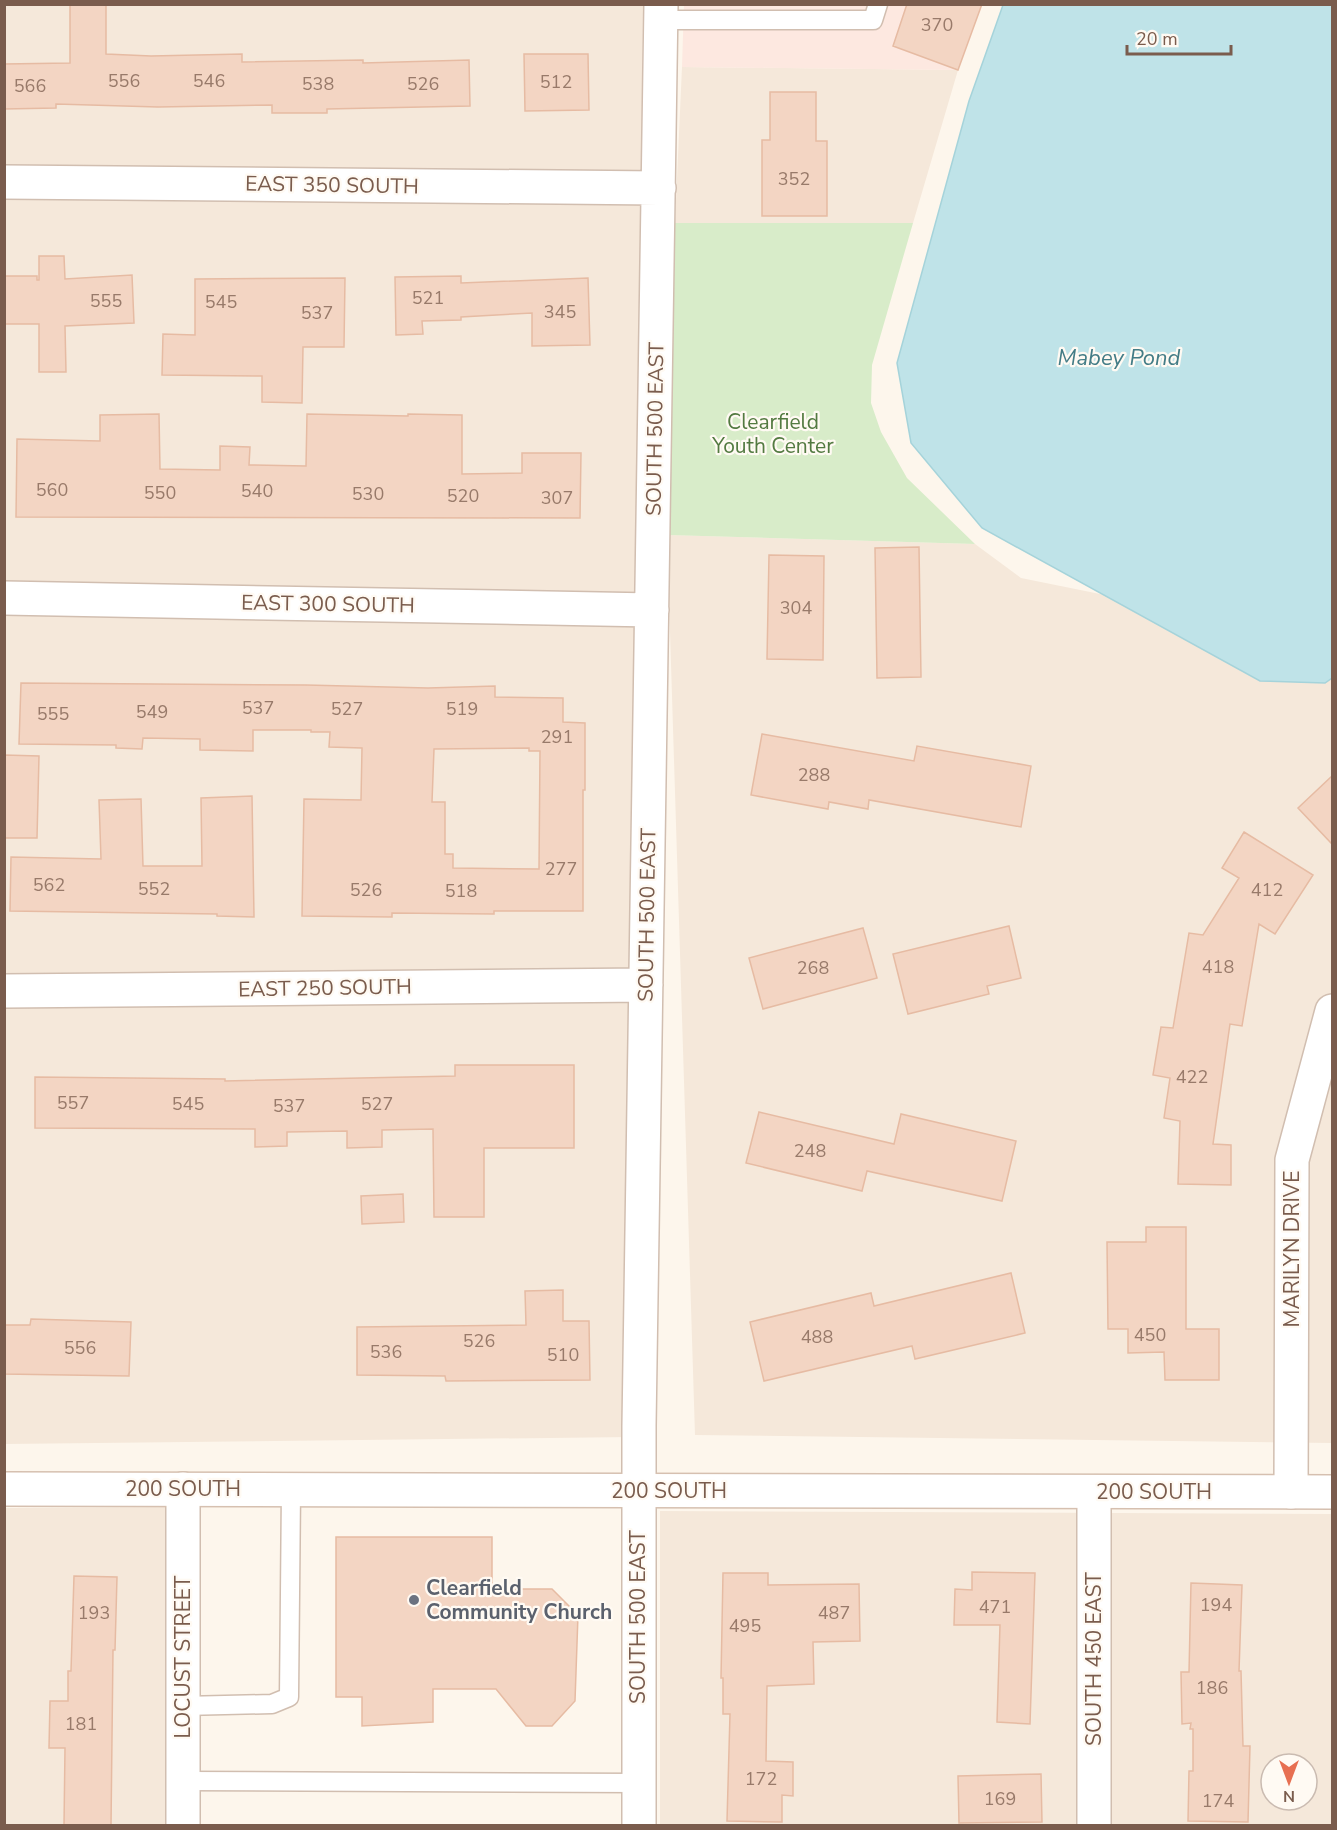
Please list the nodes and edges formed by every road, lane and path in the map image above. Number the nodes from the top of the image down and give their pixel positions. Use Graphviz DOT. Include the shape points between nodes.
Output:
graph roads {
  1 [pos="878,4"];
  2 [pos="661,12"];
  3 [pos="4,182"];
  4 [pos="659,188"];
  5 [pos="4,598"];
  6 [pos="652,610"];
  7 [pos="646,985"];
  8 [pos="4,991"];
  9 [pos="1332,1011"];
  10 [pos="4,1489"];
  11 [pos="183,1489"];
  12 [pos="291,1490"];
  13 [pos="638,1490"];
  14 [pos="1094,1492"];
  15 [pos="1291,1492"];
  16 [pos="1332,1492"];
  17 [pos="183,1706"];
  18 [pos="183,1781"];
  19 [pos="639,1783"];
  20 [pos="183,1826"];
  21 [pos="639,1826"];
  22 [pos="1094,1826"];
  1 -- 2 [label="lane" via="873,20"];
  2 -- 4 [label="street, SOUTH 500 EAST"];
  3 -- 4 [label="street, EAST 350 SOUTH"];
  4 -- 6 [label="street, SOUTH 500 EAST"];
  5 -- 6 [label="street, EAST 300 SOUTH"];
  6 -- 7 [label="street, SOUTH 500 EAST"];
  7 -- 8 [label="street, EAST 250 SOUTH"];
  7 -- 13 [label="street, SOUTH 500 EAST"];
  9 -- 15 [label="street, MARILYN DRIVE" via="1292,1160"];
  10 -- 11 [label="street, 200 SOUTH"];
  11 -- 12 [label="street, 200 SOUTH"];
  11 -- 17 [label="street, LOCUST STREET"];
  12 -- 13 [label="street, 200 SOUTH"];
  12 -- 17 [label="lane" via="289,1696 272,1704"];
  13 -- 14 [label="street, 200 SOUTH"];
  13 -- 19 [label="street, SOUTH 500 EAST"];
  14 -- 15 [label="street, 200 SOUTH"];
  14 -- 22 [label="street, SOUTH 450 EAST"];
  15 -- 16 [label="street, 200 SOUTH"];
  17 -- 18 [label="street, LOCUST STREET"];
  18 -- 19 [label="lane"];
  18 -- 20 [label="street, LOCUST STREET"];
  19 -- 21 [label="street, SOUTH 500 EAST"];
}
